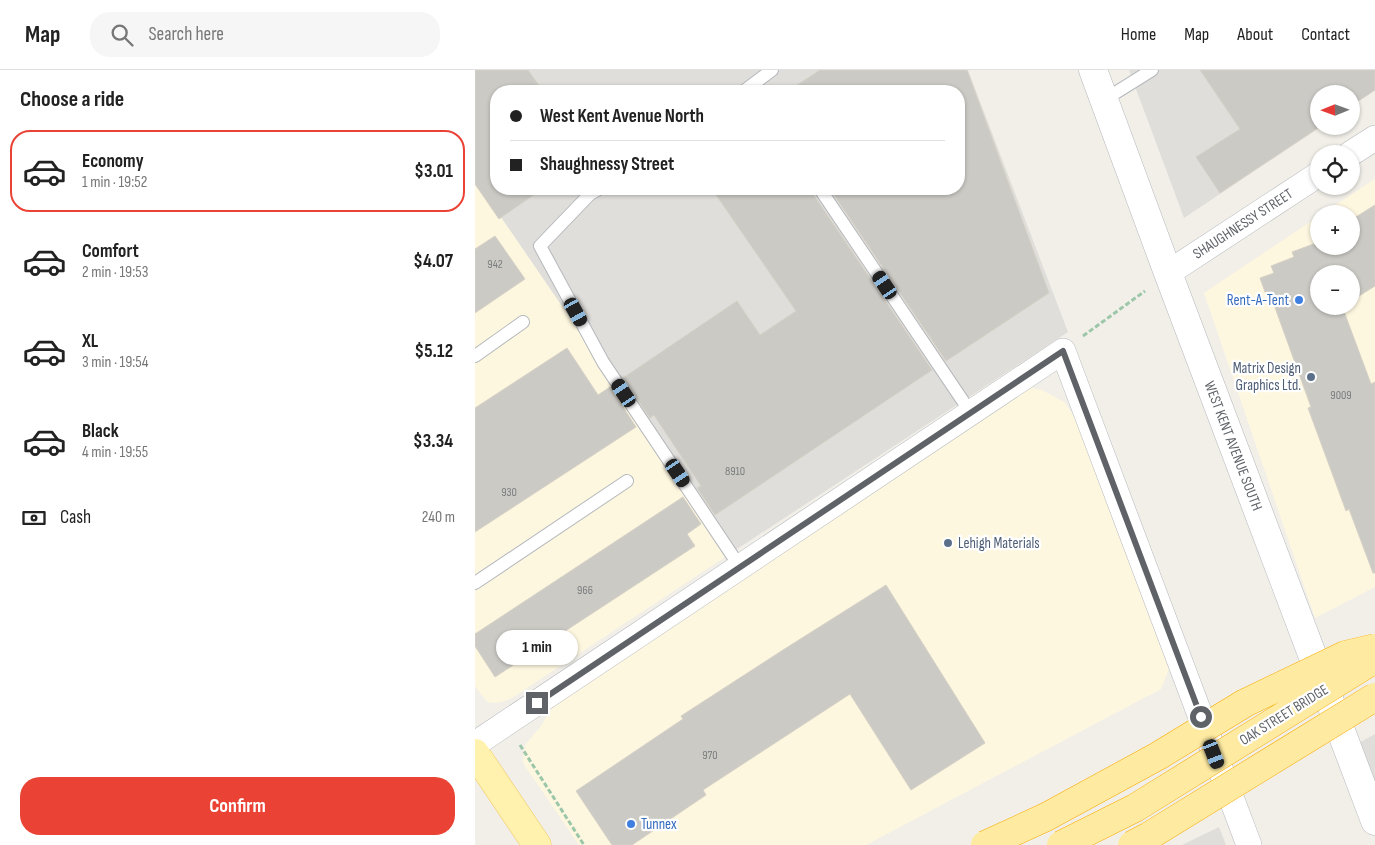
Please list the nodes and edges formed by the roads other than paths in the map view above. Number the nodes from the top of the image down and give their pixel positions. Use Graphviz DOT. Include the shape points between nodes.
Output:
graph roads {
  1 [pos="773,70"];
  2 [pos="1093,70"];
  3 [pos="1152,70"];
  4 [pos="755,85"];
  5 [pos="1104,100"];
  6 [pos="1375,139"];
  7 [pos="1360,148"];
  8 [pos="1310,180"];
  9 [pos="589,195"];
  10 [pos="824,195"];
  11 [pos="1168,273"];
  12 [pos="523,322"];
  13 [pos="475,356"];
  14 [pos="971,413"];
  15 [pos="627,481"];
  16 [pos="740,567"];
  17 [pos="475,583"];
  18 [pos="1375,648"];
  19 [pos="1375,659"];
  20 [pos="1375,697"];
  21 [pos="475,744"];
  22 [pos="475,753"];
  23 [pos="1375,821"];
  24 [pos="537,845"];
  25 [pos="985,845"];
  26 [pos="1061,845"];
  27 [pos="1133,845"];
  28 [pos="1249,845"];
  1 -- 4 [label="lane"];
  2 -- 5 [label="street, WEST KENT AVENUE SOUTH"];
  3 -- 5 [label="lane"];
  5 -- 11 [label="street, WEST KENT AVENUE SOUTH"];
  6 -- 7 [label="street"];
  8 -- 11 [label="street, SHAUGHNESSY STREET"];
  9 -- 16 [label="lane" via="539,246 603,362"];
  10 -- 14 [label="lane"];
  11 -- 23 [label="street, WEST KENT AVENUE SOUTH"];
  12 -- 13 [label="lane"];
  14 -- 16 [label="street"];
  14 -- 28 [label="street" via="1063,351"];
  15 -- 17 [label="lane"];
  16 -- 21 [label="street"];
  18 -- 25 [label="highway, bridge" via="1345,655 1245,704 1046,817"];
  19 -- 26 [label="highway, OAK STREET BRIDGE, bridge" via="1135,808"];
  20 -- 27 [label="highway, bridge"];
  22 -- 24 [label="main road"];
}
